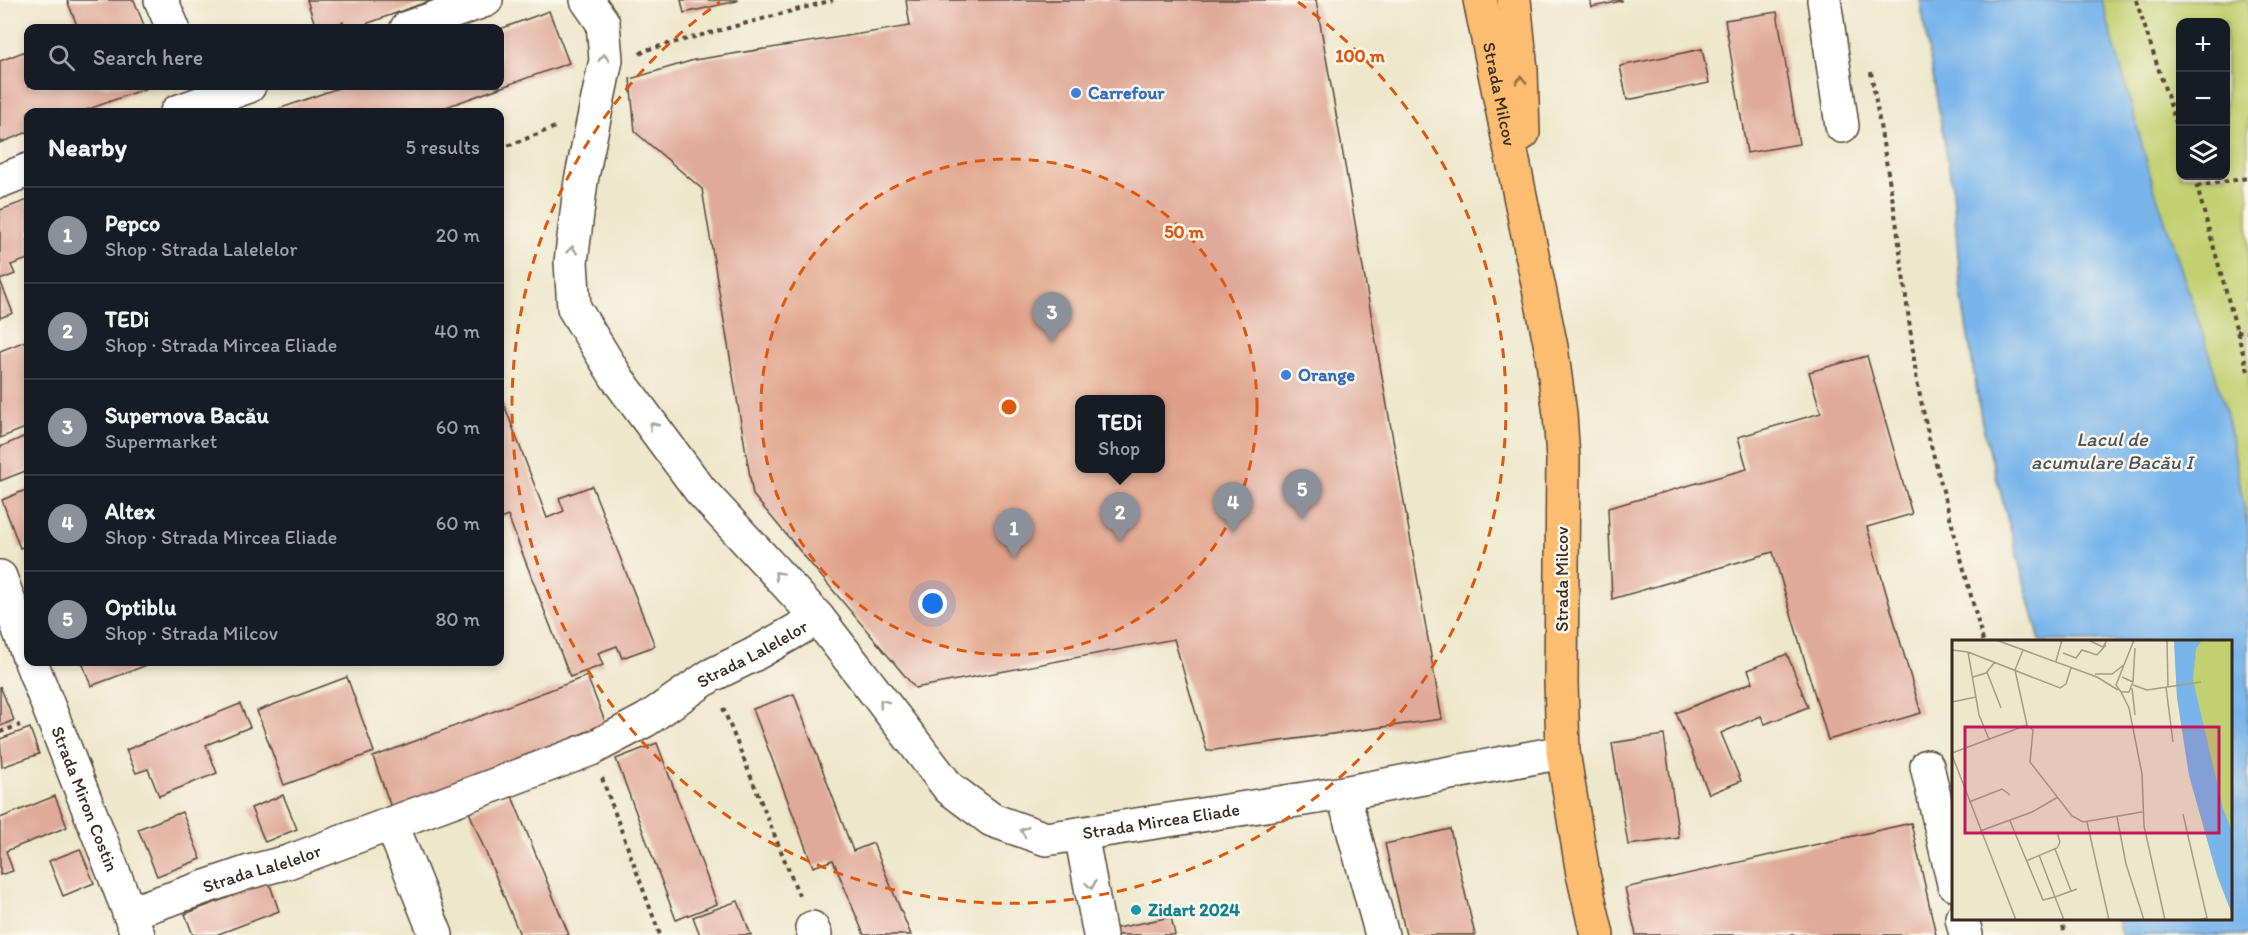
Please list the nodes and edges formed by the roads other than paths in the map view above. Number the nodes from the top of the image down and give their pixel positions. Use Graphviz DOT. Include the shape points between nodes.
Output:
graph roads {
  1 [pos="161,0"];
  2 [pos="486,0"];
  3 [pos="586,0"];
  4 [pos="1480,0"];
  5 [pos="1514,0"];
  6 [pos="1824,0"];
  7 [pos="171,24"];
  8 [pos="418,24"];
  9 [pos="233,90"];
  10 [pos="194,100"];
  11 [pos="1842,126"];
  12 [pos="24,172"];
  13 [pos="0,181"];
  14 [pos="1526,222"];
  15 [pos="0,577"];
  16 [pos="818,618"];
  17 [pos="24,643"];
  18 [pos="33,666"];
  19 [pos="1563,752"];
  20 [pos="1927,766"];
  21 [pos="1343,793"];
  22 [pos="392,825"];
  23 [pos="1081,834"];
  24 [pos="1952,875"];
  25 [pos="1962,920"];
  26 [pos="134,924"];
  27 [pos="436,935"];
  28 [pos="1100,935"];
  29 [pos="1382,935"];
  30 [pos="1597,935"];
  31 [pos="1966,935"];
  1 -- 7 [label="street"];
  2 -- 8 [label="street"];
  16 -- 3 [label="street, one-way" via="700,490 617,378 574,308 570,262 581,181 606,60 603,23"];
  4 -- 14 [label="main road, Strada Milcov"];
  14 -- 5 [label="main road, Strada Milcov, one-way" via="1521,70"];
  6 -- 11 [label="street"];
  9 -- 10 [label="street"];
  12 -- 13 [label="street"];
  14 -- 19 [label="main road, Strada Milcov" via="1560,414"];
  15 -- 17 [label="street"];
  16 -- 22 [label="street, Strada Lalelelor" via="710,676 646,720 591,749"];
  23 -- 16 [label="street, Strada Lalelelor, one-way" via="1046,839 992,820 949,788"];
  18 -- 26 [label="street, Strada Miron Costin"];
  19 -- 21 [label="street, Strada Mircea Eliade"];
  19 -- 30 [label="main road, Strada Milcov"];
  20 -- 24 [label="street"];
  21 -- 23 [label="street, Strada Mircea Eliade"];
  21 -- 29 [label="street"];
  22 -- 26 [label="street, Strada Lalelelor" via="249,872"];
  22 -- 27 [label="street"];
  23 -- 28 [label="street, Strada Mircea Eliade, one-way"];
  25 -- 31 [label="street"];
}
